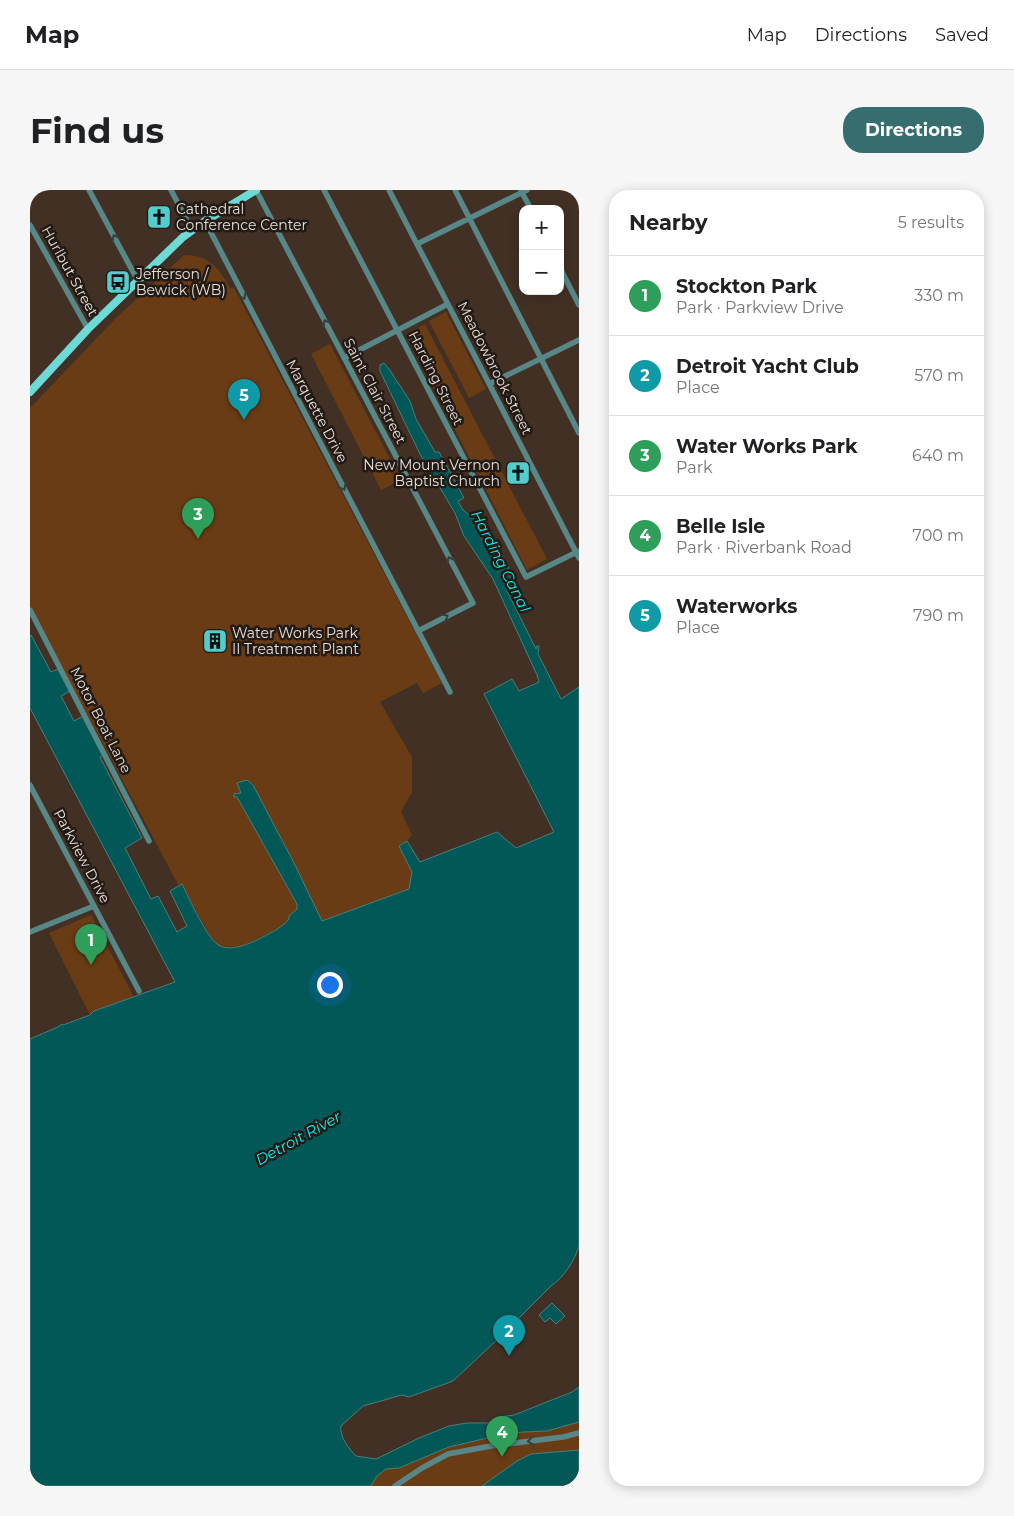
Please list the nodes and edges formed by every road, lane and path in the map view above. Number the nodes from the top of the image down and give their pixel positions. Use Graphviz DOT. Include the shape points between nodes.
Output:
graph roads {
  1 [pos="89,190"];
  2 [pos="171,190"];
  3 [pos="256,190"];
  4 [pos="324,190"];
  5 [pos="389,190"];
  6 [pos="455,190"];
  7 [pos="523,191"];
  8 [pos="529,205"];
  9 [pos="469,218"];
  10 [pos="205,222"];
  11 [pos="30,225"];
  12 [pos="192,230"];
  13 [pos="417,244"];
  14 [pos="564,276"];
  15 [pos="138,281"];
  16 [pos="448,304"];
  17 [pos="579,305"];
  18 [pos="88,329"];
  19 [pos="398,330"];
  20 [pos="579,340"];
  21 [pos="344,358"];
  22 [pos="541,359"];
  23 [pos="490,384"];
  24 [pos="31,390"];
  25 [pos="579,433"];
  26 [pos="578,554"];
  27 [pos="30,610"];
  28 [pos="418,631"];
  29 [pos="450,692"];
  30 [pos="30,785"];
  31 [pos="149,841"];
  32 [pos="94,906"];
  33 [pos="30,932"];
  34 [pos="139,991"];
  35 [pos="579,1433"];
  36 [pos="395,1486"];
  15 -- 1 [label="street, one-way"];
  2 -- 12 [label="street"];
  3 -- 10 [label="main road"];
  21 -- 3 [label="street, Saint Clair Street, one-way"];
  4 -- 19 [label="street, Harding Street"];
  5 -- 13 [label="street, Meadowbrook Street"];
  6 -- 9 [label="street"];
  7 -- 8 [label="street"];
  7 -- 9 [label="street"];
  9 -- 13 [label="street"];
  9 -- 22 [label="street"];
  10 -- 12 [label="main road"];
  10 -- 28 [label="street, Marquette Drive, one-way"];
  11 -- 18 [label="street, Hurlbut Street"];
  12 -- 15 [label="main road"];
  13 -- 16 [label="street, Meadowbrook Street"];
  14 -- 17 [label="street"];
  15 -- 18 [label="main road"];
  16 -- 19 [label="street"];
  16 -- 23 [label="street, Meadowbrook Street"];
  18 -- 24 [label="main road"];
  19 -- 21 [label="street"];
  19 -- 26 [label="street, Harding Street" via="526,577"];
  20 -- 22 [label="street"];
  28 -- 21 [label="street, Saint Clair Street, one-way" via="472,603"];
  22 -- 23 [label="street"];
  22 -- 25 [label="street"];
  23 -- 26 [label="street, Meadowbrook Street"];
  27 -- 31 [label="street, Motor Boat Lane"];
  28 -- 29 [label="street, Marquette Drive"];
  30 -- 32 [label="street, Parkview Drive"];
  32 -- 33 [label="street"];
  32 -- 34 [label="street, Parkview Drive"];
  35 -- 36 [label="street, one-way" via="448,1454"];
}
